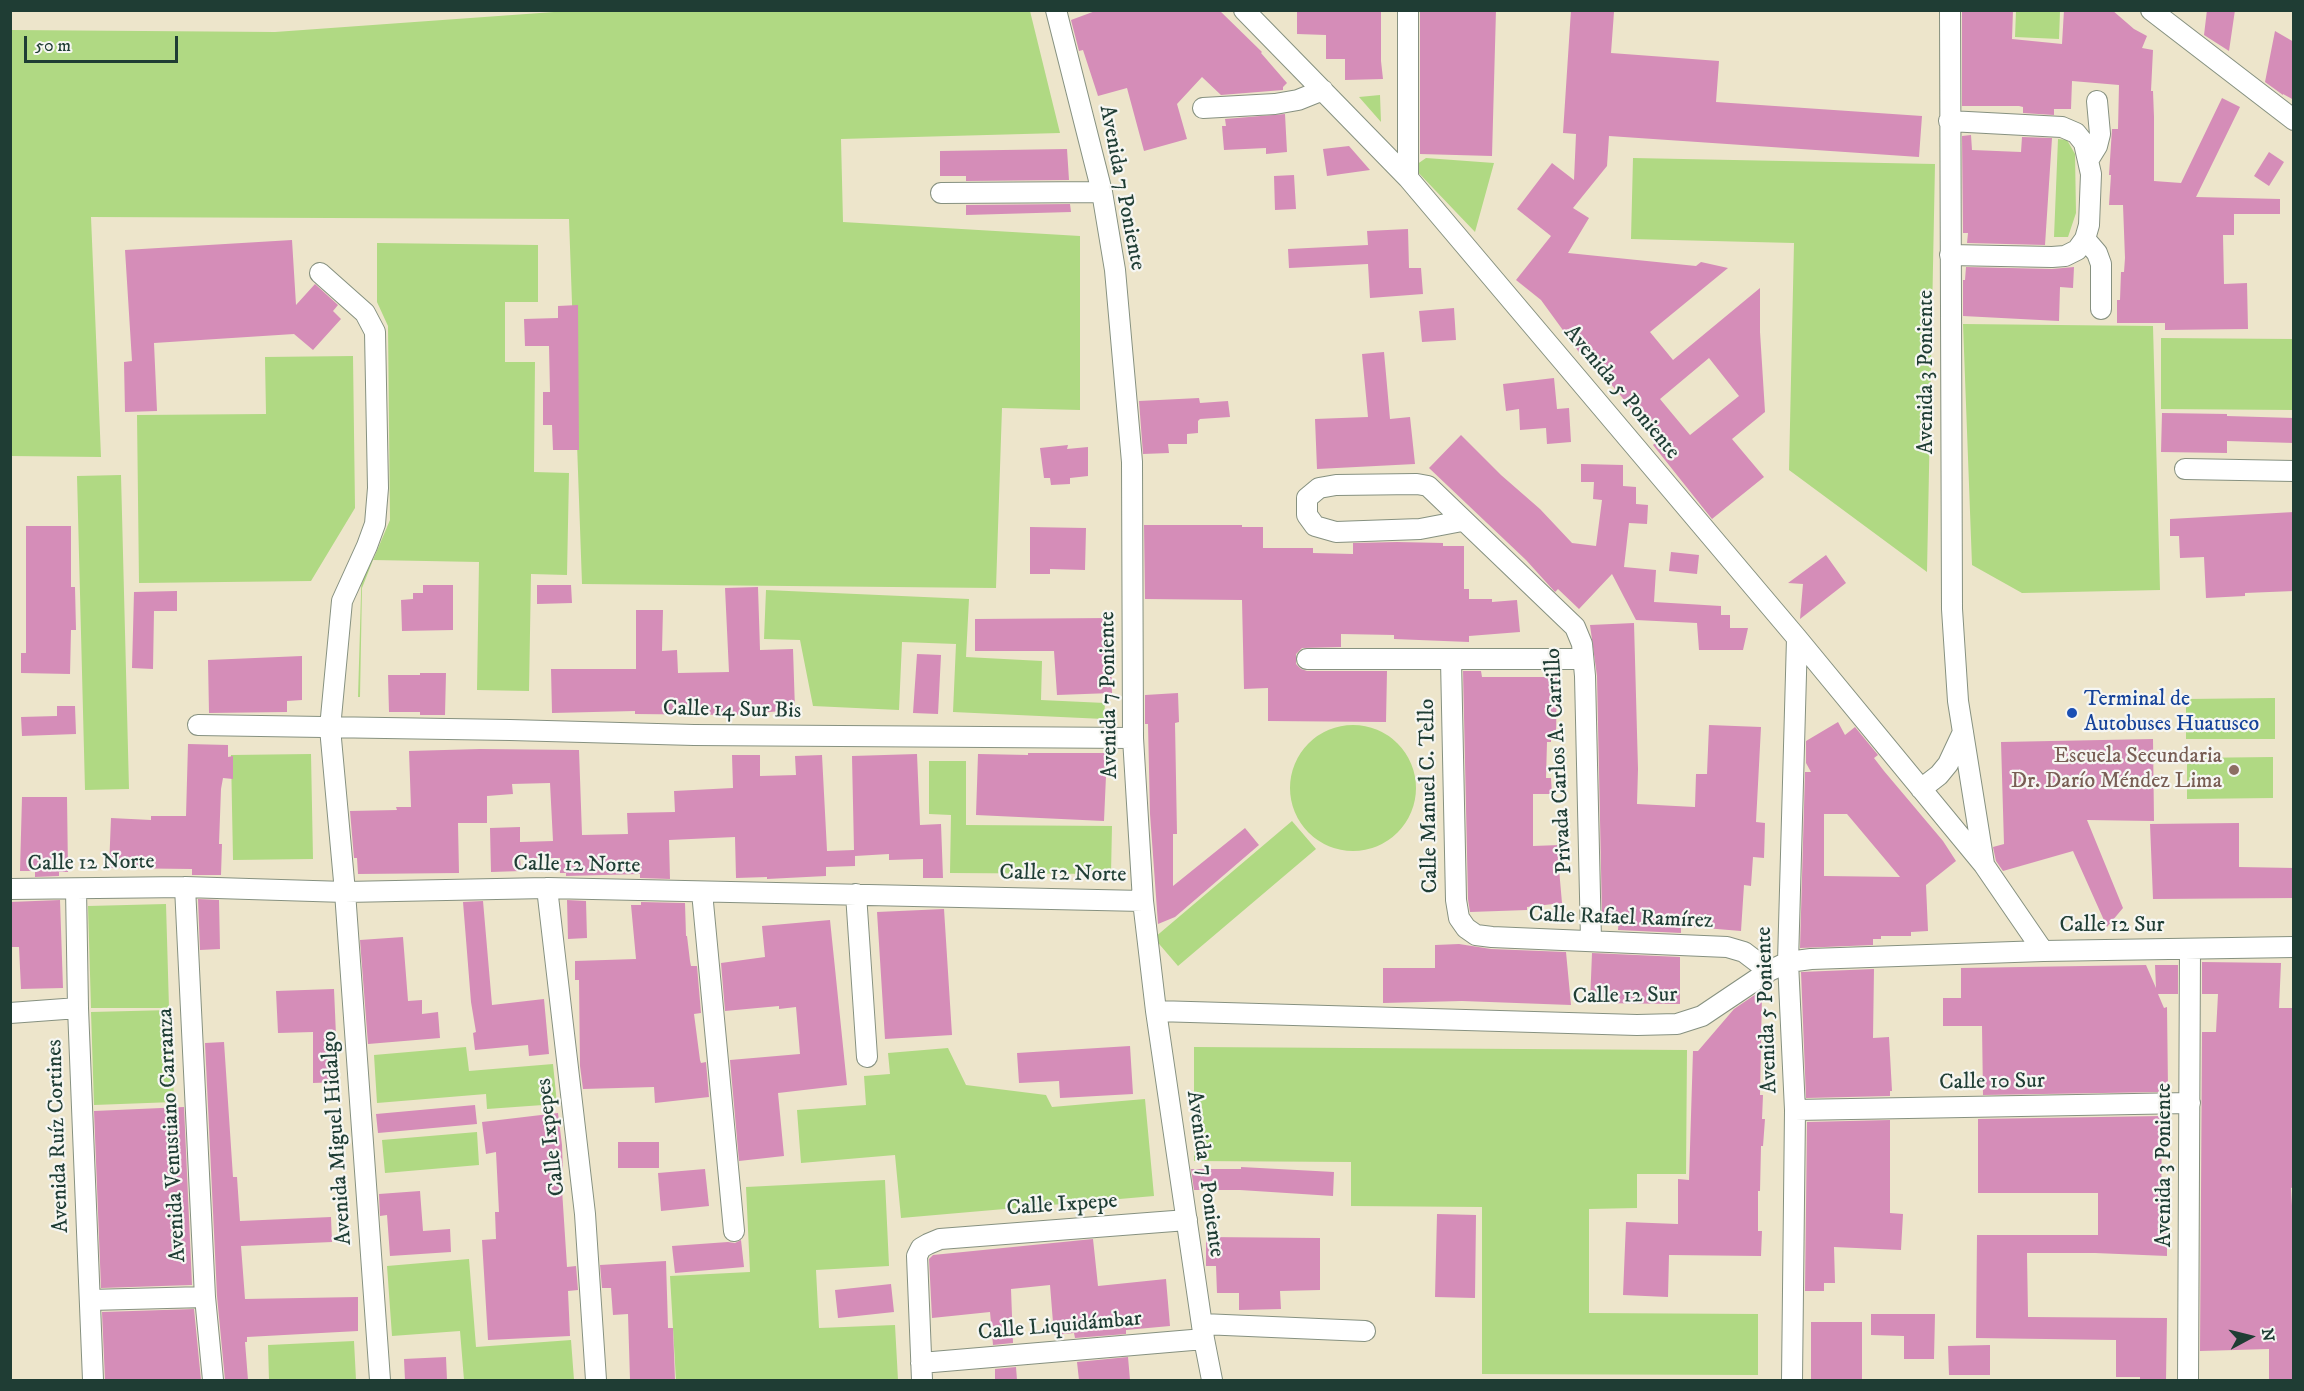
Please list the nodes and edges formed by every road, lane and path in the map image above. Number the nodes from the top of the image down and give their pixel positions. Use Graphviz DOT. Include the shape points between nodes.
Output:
graph roads {
  1 [pos="1056,10"];
  2 [pos="1244,10"];
  3 [pos="1408,10"];
  4 [pos="1950,10"];
  5 [pos="2151,10"];
  6 [pos="1323,90"];
  7 [pos="2097,100"];
  8 [pos="1203,108"];
  9 [pos="2294,120"];
  10 [pos="1949,121"];
  11 [pos="2089,159"];
  12 [pos="1408,178"];
  13 [pos="1102,192"];
  14 [pos="941,193"];
  15 [pos="2085,239"];
  16 [pos="1950,255"];
  17 [pos="320,273"];
  18 [pos="2101,309"];
  19 [pos="2185,469"];
  20 [pos="2294,471"];
  21 [pos="1462,521"];
  22 [pos="1797,638"];
  23 [pos="1307,659"];
  24 [pos="1583,659"];
  25 [pos="1451,660"];
  26 [pos="198,725"];
  27 [pos="330,728"];
  28 [pos="1963,732"];
  29 [pos="1133,738"];
  30 [pos="1920,789"];
  31 [pos="1984,866"];
  32 [pos="185,887"];
  33 [pos="548,888"];
  34 [pos="10,889"];
  35 [pos="76,889"];
  36 [pos="345,892"];
  37 [pos="702,892"];
  38 [pos="856,894"];
  39 [pos="1143,901"];
  40 [pos="1466,928"];
  41 [pos="1591,940"];
  42 [pos="2294,947"];
  43 [pos="2190,950"];
  44 [pos="2043,951"];
  45 [pos="1788,963"];
  46 [pos="1769,971"];
  47 [pos="78,1008"];
  48 [pos="1156,1011"];
  49 [pos="10,1013"];
  50 [pos="867,1057"];
  51 [pos="2190,1103"];
  52 [pos="1796,1110"];
  53 [pos="1187,1220"];
  54 [pos="734,1231"];
  55 [pos="205,1297"];
  56 [pos="90,1300"];
  57 [pos="1365,1330"];
  58 [pos="1203,1332"];
  59 [pos="922,1372"];
  60 [pos="93,1380"];
  61 [pos="213,1380"];
  62 [pos="380,1380"];
  63 [pos="596,1380"];
  64 [pos="1212,1380"];
  65 [pos="1792,1380"];
  66 [pos="2188,1380"];
  1 -- 13 [label="street, Avenida 7 Poniente"];
  2 -- 6 [label="street, Avenida 5 Poniente"];
  3 -- 12 [label="street"];
  4 -- 10 [label="street, Avenida 3 Poniente"];
  5 -- 9 [label="street"];
  6 -- 8 [label="street" via="1275,105"];
  6 -- 12 [label="street, Avenida 5 Poniente"];
  7 -- 11 [label="street" via="2100,134"];
  10 -- 11 [label="street" via="2062,128 2076,133"];
  10 -- 16 [label="street, Avenida 3 Poniente"];
  11 -- 15 [label="street" via="2089,225"];
  12 -- 22 [label="street, Avenida 5 Poniente"];
  13 -- 14 [label="street"];
  13 -- 29 [label="street, Avenida 7 Poniente" via="1115,270 1132,462"];
  15 -- 16 [label="street" via="2077,250 2052,258"];
  15 -- 18 [label="street" via="2101,264"];
  16 -- 28 [label="street, Avenida 3 Poniente" via="1952,609"];
  17 -- 27 [label="street, Avenida Miguel Hidalgo" via="365,313 375,332 375,524 342,601"];
  19 -- 20 [label="street"];
  21 -- 21 [label="street, Privada Carlos A. Carrillo" via="1436,492 1417,484 1336,485 1319,488 1307,498 1307,515 1315,526 1336,532 1420,529"];
  21 -- 24 [label="street, Privada Carlos A. Carrillo" via="1575,627"];
  22 -- 30 [label="street, Avenida 5 Poniente"];
  22 -- 45 [label="street, Avenida 5 Poniente"];
  23 -- 25 [label="street"];
  24 -- 25 [label="street"];
  24 -- 41 [label="street, Privada Carlos A. Carrillo"];
  25 -- 40 [label="street, Calle Manuel C. Tello" via="1456,900 1459,918"];
  26 -- 27 [label="street, Calle 14 Sur Bis"];
  27 -- 29 [label="street, Calle 14 Sur Bis"];
  27 -- 36 [label="street, Avenida Miguel Hidalgo"];
  28 -- 30 [label="street" via="1948,764"];
  28 -- 31 [label="street, Avenida 3 Poniente"];
  29 -- 39 [label="street, Avenida 7 Poniente"];
  30 -- 31 [label="street, Avenida 5 Poniente"];
  31 -- 44 [label="street, Avenida 5 Poniente"];
  32 -- 35 [label="street, Calle 12 Norte"];
  32 -- 36 [label="street, Calle 12 Norte"];
  32 -- 55 [label="street, Avenida Venustiano Carranza"];
  33 -- 36 [label="street, Calle 12 Norte"];
  33 -- 37 [label="street, Calle 12 Norte"];
  33 -- 63 [label="street, Calle Ixpepes" via="585,1214"];
  34 -- 35 [label="street, Calle 12 Norte"];
  35 -- 47 [label="street, Avenida Ruíz Cortines"];
  36 -- 62 [label="street, Avenida Miguel Hidalgo"];
  37 -- 38 [label="street, Calle 12 Norte"];
  37 -- 54 [label="street"];
  38 -- 39 [label="street, Calle 12 Norte"];
  38 -- 50 [label="street"];
  39 -- 48 [label="street, Avenida 7 Poniente"];
  40 -- 41 [label="street, Calle Rafael Ramírez" via="1476,935 1492,937"];
  41 -- 46 [label="street, Calle Rafael Ramírez" via="1727,947 1744,952"];
  42 -- 43 [label="street, Calle 12 Sur"];
  43 -- 44 [label="street, Calle 12 Sur"];
  43 -- 51 [label="street, Avenida 3 Poniente"];
  44 -- 45 [label="street, Calle 12 Sur"];
  45 -- 46 [label="street, Calle 12 Sur"];
  45 -- 52 [label="street, Avenida 5 Poniente"];
  46 -- 48 [label="street, Calle 12 Sur" via="1702,1016 1677,1024"];
  47 -- 49 [label="street"];
  47 -- 56 [label="street, Avenida Ruíz Cortines"];
  48 -- 53 [label="street, Avenida 7 Poniente"];
  51 -- 52 [label="street, Calle 10 Sur"];
  51 -- 66 [label="street, Avenida 3 Poniente"];
  52 -- 65 [label="street, Avenida 5 Poniente"];
  53 -- 58 [label="street, Avenida 7 Poniente"];
  53 -- 59 [label="street, Calle Ixpepe" via="940,1239 921,1248 917,1256"];
  55 -- 56 [label="street"];
  55 -- 61 [label="street, Avenida Venustiano Carranza"];
  56 -- 60 [label="street, Avenida Ruíz Cortines"];
  57 -- 58 [label="street, Calle Liquidámbar"];
  58 -- 59 [label="street, Calle Liquidámbar"];
  58 -- 64 [label="street, Avenida 7 Poniente"];
}
